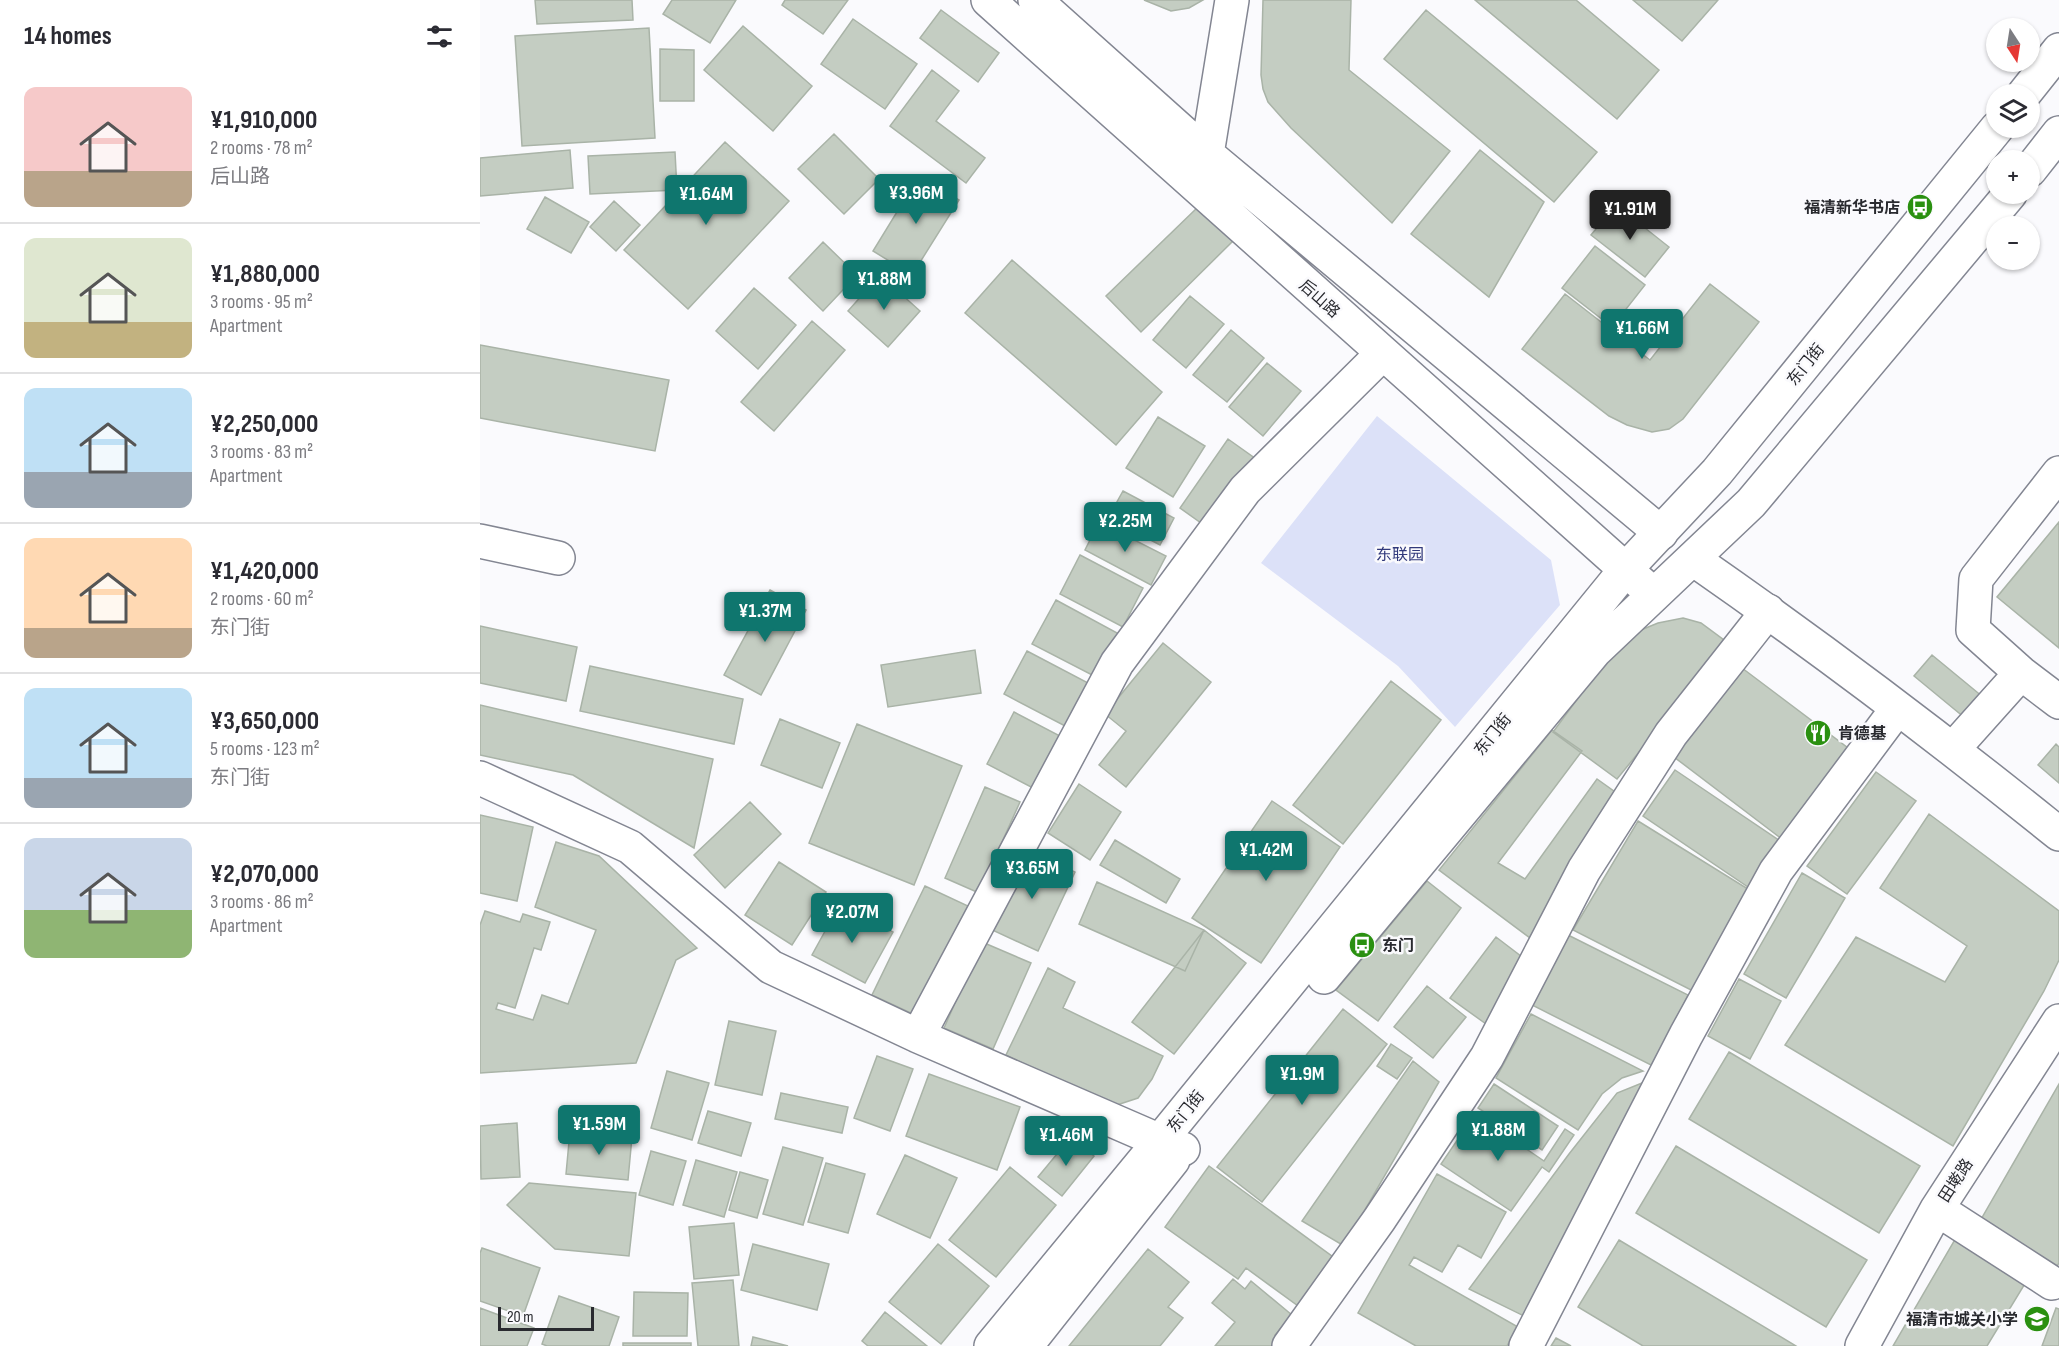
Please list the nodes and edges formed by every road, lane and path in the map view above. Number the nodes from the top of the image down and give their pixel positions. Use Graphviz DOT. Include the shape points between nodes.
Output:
graph roads {
  1 [pos="988,0"];
  2 [pos="1035,0"];
  3 [pos="1232,0"];
  4 [pos="2059,50"];
  5 [pos="2032,84"];
  6 [pos="1990,138"];
  7 [pos="1207,154"];
  8 [pos="1191,182"];
  9 [pos="2002,204"];
  10 [pos="1382,354"];
  11 [pos="2059,473"];
  12 [pos="1661,534"];
  13 [pos="480,541"];
  14 [pos="558,558"];
  15 [pos="1694,559"];
  16 [pos="1626,569"];
  17 [pos="1653,594"];
  18 [pos="1768,611"];
  19 [pos="2021,673"];
  20 [pos="2059,702"];
  21 [pos="1898,709"];
  22 [pos="1953,749"];
  23 [pos="480,778"];
  24 [pos="2059,834"];
  25 [pos="2059,1021"];
  26 [pos="918,1036"];
  27 [pos="1171,1145"];
  28 [pos="1937,1209"];
  29 [pos="2052,1283"];
  30 [pos="991,1346"];
  31 [pos="1026,1346"];
  32 [pos="1289,1346"];
  33 [pos="1526,1346"];
  34 [pos="1862,1346"];
  1 -- 8 [label="street, 后山路"];
  2 -- 7 [label="street"];
  3 -- 7 [label="street"];
  4 -- 5 [label="street"];
  6 -- 12 [label="street, 东门街" via="1717,472"];
  7 -- 8 [label="street"];
  7 -- 12 [label="street"];
  8 -- 10 [label="street, 后山路"];
  9 -- 15 [label="street, 东门街" via="1751,503"];
  10 -- 16 [label="street, 后山路"];
  10 -- 26 [label="street" via="1245,490 1116,663"];
  11 -- 19 [label="street" via="1976,579 1973,630"];
  12 -- 15 [label="street"];
  12 -- 16 [label="street, 东门街"];
  13 -- 14 [label="street"];
  15 -- 17 [label="street, 东门街"];
  15 -- 18 [label="street"];
  16 -- 17 [label="street, 后山路"];
  16 -- 27 [label="street, 东门街"];
  17 -- 27 [label="street, 东门街" via="1588,660"];
  18 -- 21 [label="street"];
  18 -- 32 [label="street" via="1671,734 1584,870 1487,1057 1379,1220"];
  19 -- 20 [label="street"];
  19 -- 22 [label="street"];
  21 -- 22 [label="street"];
  21 -- 33 [label="street" via="1776,871 1686,1035"];
  22 -- 24 [label="street"];
  23 -- 26 [label="street" via="630,847 771,968"];
  25 -- 28 [label="street, 田墘路"];
  26 -- 27 [label="street"];
  27 -- 30 [label="street, 东门街"];
  27 -- 31 [label="street, 东门街"];
  28 -- 29 [label="street"];
  28 -- 34 [label="street, 田墘路"];
}
